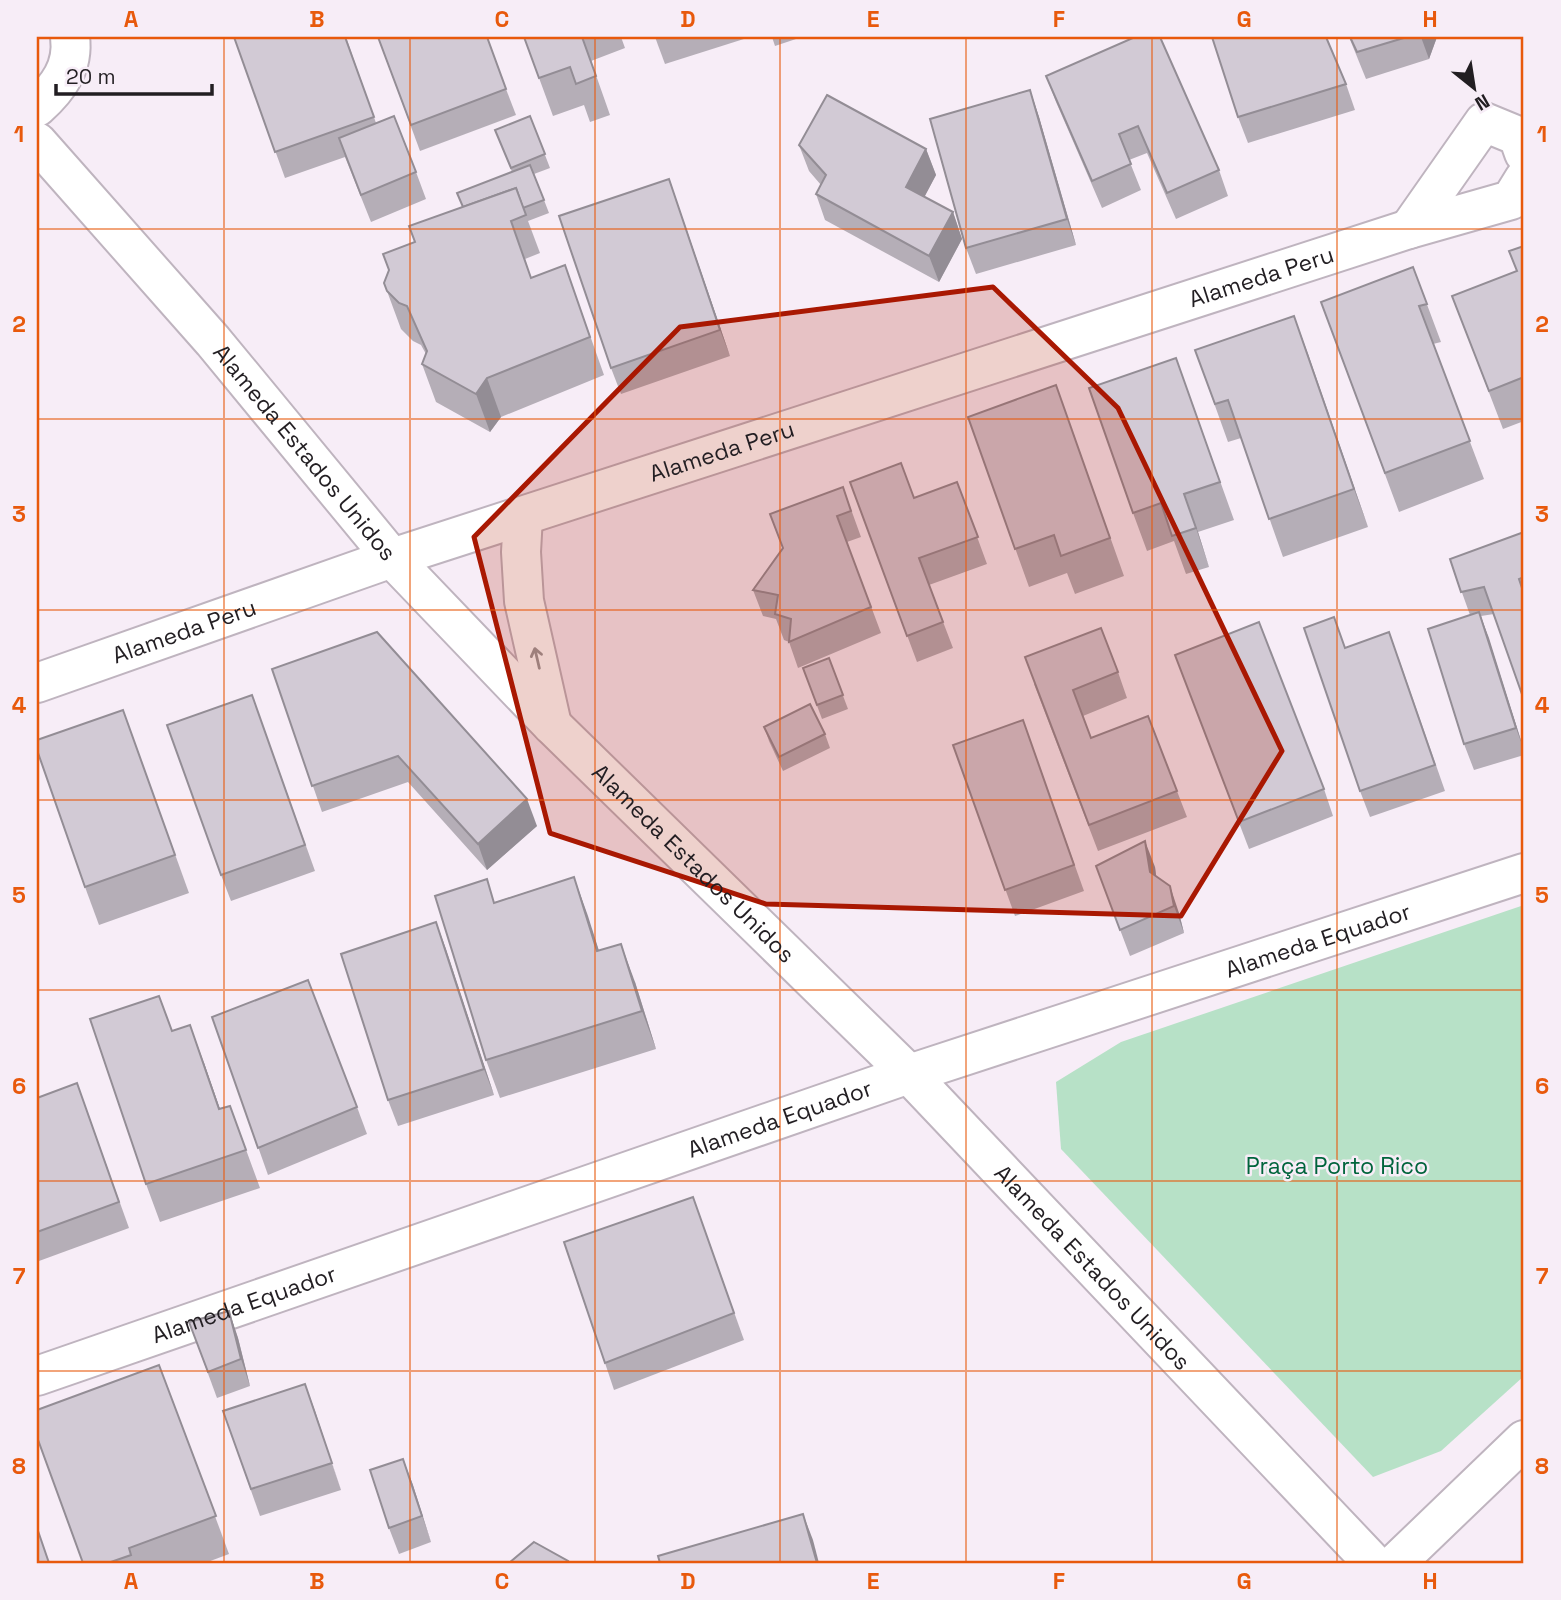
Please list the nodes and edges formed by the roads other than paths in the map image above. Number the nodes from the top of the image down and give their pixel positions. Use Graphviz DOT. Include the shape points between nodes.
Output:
graph roads {
  1 [pos="70,37"];
  2 [pos="37,107"];
  3 [pos="37,142"];
  4 [pos="1524,153"];
  5 [pos="1524,179"];
  6 [pos="1409,229"];
  7 [pos="523,516"];
  8 [pos="391,558"];
  9 [pos="37,683"];
  10 [pos="552,725"];
  11 [pos="1524,873"];
  12 [pos="909,1074"];
  13 [pos="37,1376"];
  14 [pos="1524,1440"];
  15 [pos="1373,1563"];
  16 [pos="1396,1563"];
  1 -- 2 [label="street" via="67,68 55,91"];
  3 -- 8 [label="street, Alameda Estados Unidos" via="213,341"];
  4 -- 6 [label="street" via="1518,136 1484,122"];
  5 -- 6 [label="street, Alameda Peru" via="1511,200"];
  6 -- 7 [label="street, Alameda Peru"];
  7 -- 8 [label="street, Alameda Peru"];
  10 -- 7 [label="street, one-way" via="524,601"];
  8 -- 9 [label="street, Alameda Peru"];
  8 -- 10 [label="street, Alameda Estados Unidos"];
  10 -- 12 [label="street, Alameda Estados Unidos"];
  11 -- 12 [label="street, Alameda Equador"];
  12 -- 13 [label="street, Alameda Equador"];
  12 -- 15 [label="street, Alameda Estados Unidos"];
  14 -- 16 [label="street"];
}
